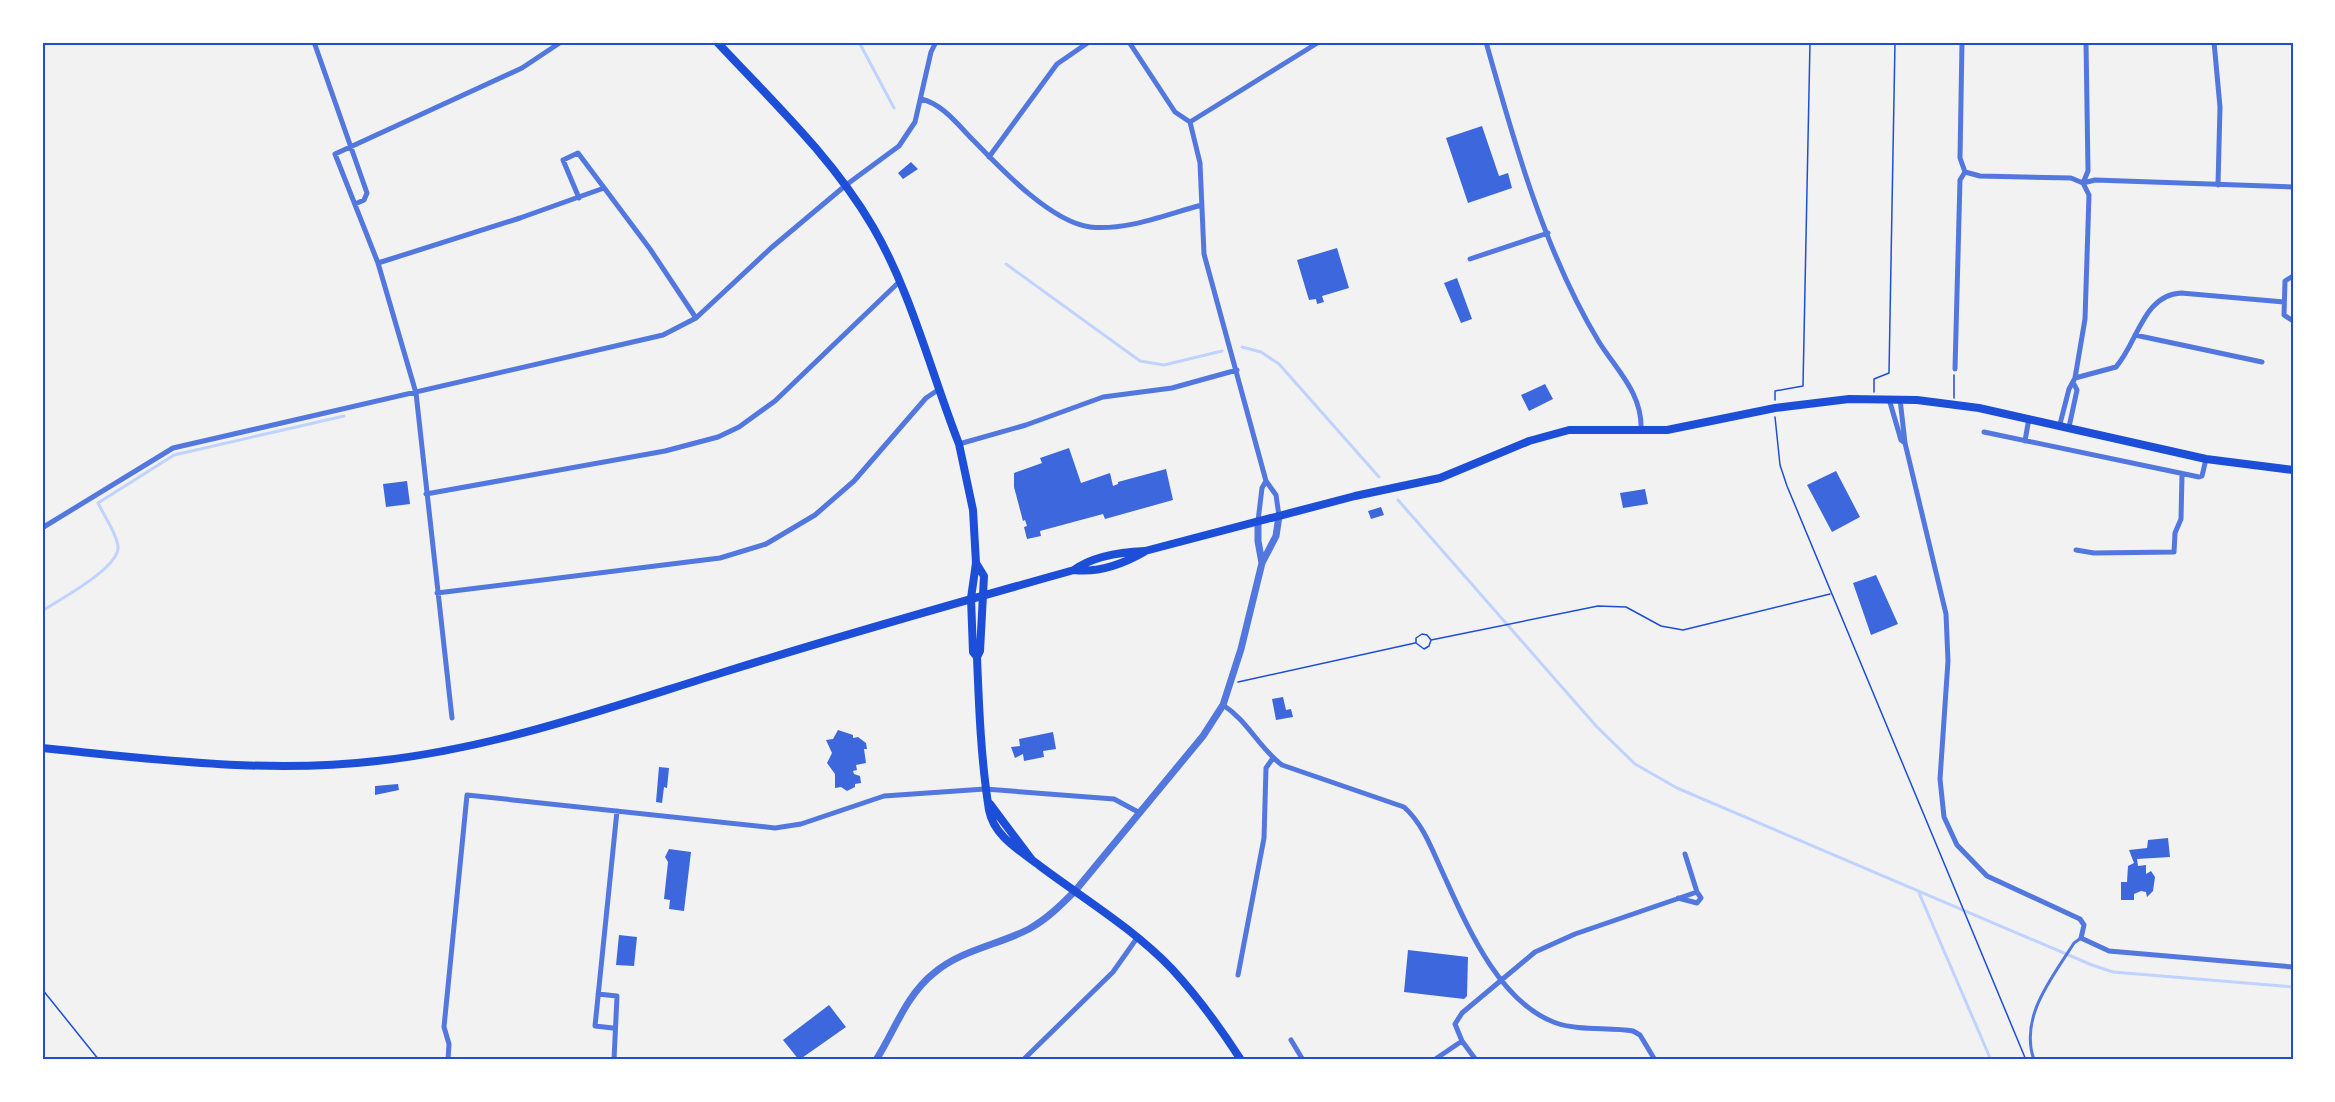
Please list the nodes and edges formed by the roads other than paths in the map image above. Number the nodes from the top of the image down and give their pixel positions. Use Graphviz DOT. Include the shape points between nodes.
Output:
graph roads {
  1 [pos="314,42"];
  2 [pos="561,42"];
  3 [pos="717,42"];
  4 [pos="936,42"];
  5 [pos="1089,42"];
  6 [pos="1129,42"];
  7 [pos="1319,42"];
  8 [pos="1486,42"];
  9 [pos="1962,42"];
  10 [pos="2086,42"];
  11 [pos="2214,42"];
  12 [pos="921,99"];
  13 [pos="1190,122"];
  14 [pos="349,146"];
  15 [pos="989,157"];
  16 [pos="1965,172"];
  17 [pos="2083,183"];
  18 [pos="846,185"];
  19 [pos="2218,185"];
  20 [pos="2293,187"];
  21 [pos="603,188"];
  22 [pos="579,198"];
  23 [pos="355,204"];
  24 [pos="1202,205"];
  25 [pos="1548,233"];
  26 [pos="1470,259"];
  27 [pos="378,263"];
  28 [pos="2293,276"];
  29 [pos="899,282"];
  30 [pos="2284,302"];
  31 [pos="696,318"];
  32 [pos="2293,321"];
  33 [pos="2135,336"];
  34 [pos="2262,362"];
  35 [pos="1955,369"];
  36 [pos="1237,370"];
  37 [pos="2075,381"];
  38 [pos="938,390"];
  39 [pos="416,393"];
  40 [pos="1889,399"];
  41 [pos="1900,399"];
  42 [pos="2029,418"];
  43 [pos="2060,424"];
  44 [pos="2069,427"];
  45 [pos="1641,431"];
  46 [pos="1984,432"];
  47 [pos="2025,441"];
  48 [pos="1905,443"];
  49 [pos="959,444"];
  50 [pos="2206,459"];
  51 [pos="2293,470"];
  52 [pos="2182,475"];
  53 [pos="1266,481"];
  54 [pos="426,494"];
  55 [pos="1279,516"];
  56 [pos="1258,521"];
  57 [pos="42,528"];
  58 [pos="2076,550"];
  59 [pos="976,563"];
  60 [pos="1262,563"];
  61 [pos="437,593"];
  62 [pos="984,594"];
  63 [pos="971,598"];
  64 [pos="977,657"];
  65 [pos="1223,705"];
  66 [pos="452,717"];
  67 [pos="42,748"];
  68 [pos="1273,758"];
  69 [pos="985,789"];
  70 [pos="617,811"];
  71 [pos="1140,813"];
  72 [pos="1685,854"];
  73 [pos="1075,891"];
  74 [pos="1697,892"];
  75 [pos="1678,898"];
  76 [pos="1137,938"];
  77 [pos="2081,938"];
  78 [pos="2293,967"];
  79 [pos="1238,975"];
  80 [pos="1502,978"];
  81 [pos="598,994"];
  82 [pos="613,1028"];
  83 [pos="1291,1040"];
  84 [pos="1462,1041"];
  85 [pos="448,1060"];
  86 [pos="614,1060"];
  87 [pos="876,1060"];
  88 [pos="1023,1060"];
  89 [pos="1241,1060"];
  90 [pos="1303,1060"];
  91 [pos="1434,1060"];
  92 [pos="1476,1060"];
  93 [pos="1655,1060"];
  94 [pos="2034,1060"];
  1 -- 14 [label="street"];
  2 -- 14 [label="street" via="522,68"];
  3 -- 18 [label="main road"];
  4 -- 12 [label="street"];
  5 -- 15 [label="street" via="1057,64"];
  6 -- 13 [label="street" via="1176,112"];
  7 -- 13 [label="street"];
  8 -- 25 [label="street"];
  9 -- 16 [label="street" via="1959,158"];
  10 -- 17 [label="street" via="2088,171"];
  11 -- 19 [label="street" via="2220,107"];
  12 -- 15 [label="street" via="942,109"];
  12 -- 18 [label="street" via="915,122 899,146"];
  13 -- 24 [label="street" via="1200,163"];
  14 -- 23 [label="street" via="367,193 364,200"];
  14 -- 23 [label="street" via="337,151 336,158"];
  15 -- 24 [label="street" via="1051,211 1089,227 1128,225"];
  16 -- 17 [label="street" via="1980,176 2071,178"];
  16 -- 35 [label="street" via="1960,180"];
  17 -- 19 [label="street" via="2095,180"];
  17 -- 37 [label="street" via="2088,195 2087,282"];
  18 -- 29 [label="main road" via="873,228"];
  18 -- 31 [label="street"];
  19 -- 20 [label="street"];
  21 -- 22 [label="street"];
  21 -- 22 [label="street" via="578,153 563,160"];
  21 -- 31 [label="street"];
  22 -- 27 [label="street"];
  23 -- 27 [label="street"];
  24 -- 36 [label="street" via="1204,254"];
  25 -- 26 [label="street"];
  25 -- 45 [label="street" via="1571,290 1637,399"];
  27 -- 39 [label="street"];
  28 -- 30 [label="street" via="2285,282"];
  29 -- 38 [label="main road"];
  29 -- 54 [label="street" via="775,401 718,437 664,451"];
  30 -- 32 [label="street" via="2284,315"];
  30 -- 33 [label="street" via="2168,295 2155,303"];
  31 -- 39 [label="street" via="663,335"];
  33 -- 34 [label="street"];
  33 -- 37 [label="street" via="2116,367"];
  36 -- 49 [label="street" via="1172,388 1103,397"];
  36 -- 53 [label="street"];
  37 -- 43 [label="street" via="2069,389"];
  37 -- 44 [label="street" via="2077,390"];
  38 -- 49 [label="main road"];
  38 -- 61 [label="street" via="926,398 854,481 815,515 766,544 720,558"];
  39 -- 54 [label="street"];
  39 -- 57 [label="street" via="173,448"];
  40 -- 41 [label="main road"];
  40 -- 45 [label="main road" via="1775,408 1668,430"];
  40 -- 48 [label="street"];
  41 -- 42 [label="main road"];
  41 -- 48 [label="street"];
  42 -- 43 [label="main road"];
  42 -- 47 [label="street"];
  43 -- 44 [label="main road"];
  44 -- 50 [label="main road"];
  45 -- 55 [label="main road" via="1586,429 1542,436 1440,478"];
  46 -- 47 [label="street"];
  47 -- 52 [label="street"];
  48 -- 77 [label="street" via="1946,614 1948,661 1940,779 1944,816 1957,846 1975,866 1987,876 2080,919 2084,925"];
  49 -- 59 [label="main road" via="973,510"];
  50 -- 51 [label="main road"];
  50 -- 52 [label="street" via="2202,476"];
  52 -- 58 [label="street" via="2181,519 2174,552 2094,554"];
  53 -- 55 [label="street" via="1276,495"];
  53 -- 56 [label="street"];
  54 -- 61 [label="street"];
  55 -- 56 [label="main road"];
  55 -- 60 [label="street" via="1276,536"];
  56 -- 60 [label="street"];
  56 -- 62 [label="main road" via="1089,562 1074,570"];
  59 -- 62 [label="main road" via="984,576"];
  59 -- 63 [label="main road"];
  60 -- 65 [label="street"];
  61 -- 66 [label="street"];
  62 -- 63 [label="main road"];
  62 -- 64 [label="main road"];
  63 -- 64 [label="main road" via="973,652"];
  63 -- 67 [label="main road" via="556,725 434,753 375,762 263,766"];
  64 -- 69 [label="main road"];
  65 -- 68 [label="street" via="1245,722"];
  65 -- 71 [label="street" via="1203,736"];
  68 -- 79 [label="street" via="1266,768 1264,838"];
  68 -- 80 [label="street" via="1282,765 1409,811 1428,840 1476,944"];
  69 -- 70 [label="street" via="884,796 801,824 775,828"];
  69 -- 71 [label="street" via="1114,799"];
  69 -- 73 [label="main road" via="990,804 1033,861"];
  70 -- 81 [label="street"];
  70 -- 85 [label="street" via="467,795 444,1027"];
  71 -- 73 [label="street"];
  72 -- 74 [label="street"];
  73 -- 76 [label="main road"];
  73 -- 87 [label="street" via="1052,915 1029,929 951,961 932,974 906,1007"];
  74 -- 75 [label="street"];
  74 -- 75 [label="street" via="1701,898 1697,903"];
  75 -- 80 [label="street" via="1548,946"];
  76 -- 88 [label="street" via="1113,972"];
  76 -- 89 [label="main road" via="1173,970"];
  77 -- 78 [label="street" via="2109,951"];
  77 -- 94 [label="lane" via="2073,943 2031,1016 2029,1035"];
  80 -- 84 [label="street" via="1457,1018 1456,1031"];
  80 -- 93 [label="street" via="1532,1009 1558,1023 1634,1030"];
  81 -- 82 [label="street" via="616,996"];
  81 -- 82 [label="street" via="595,1026"];
  82 -- 86 [label="street"];
  83 -- 90 [label="street"];
  84 -- 91 [label="street"];
  84 -- 92 [label="street"];
}
